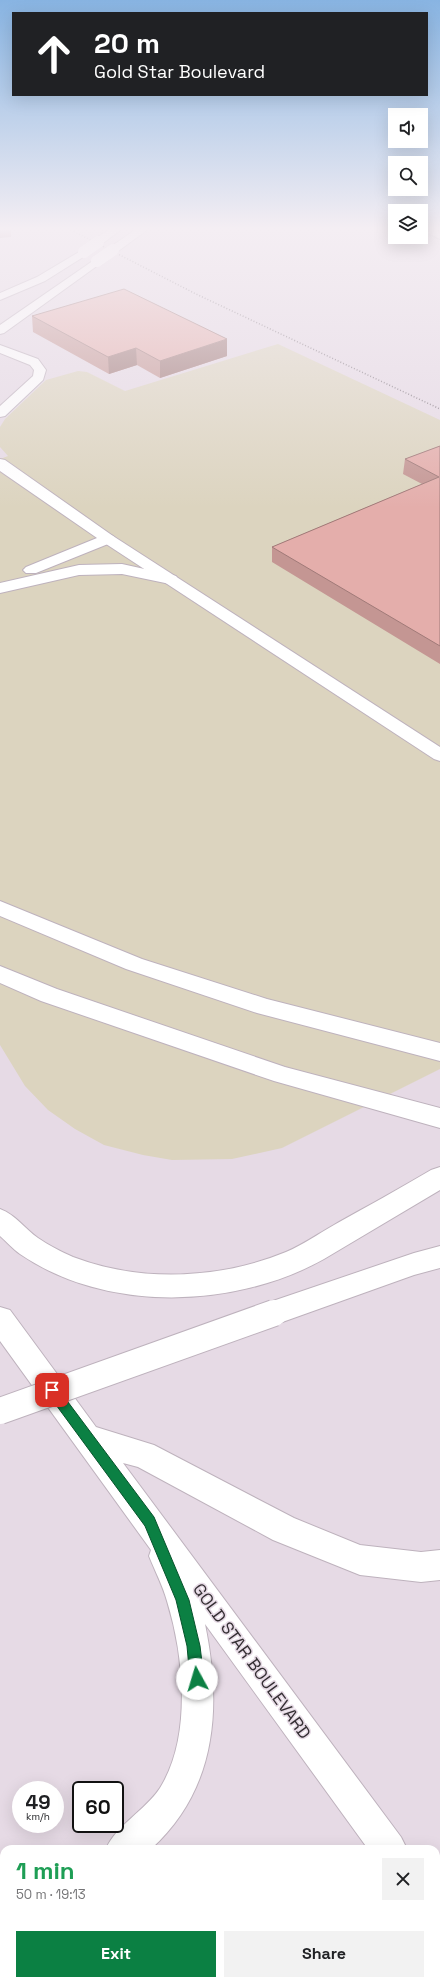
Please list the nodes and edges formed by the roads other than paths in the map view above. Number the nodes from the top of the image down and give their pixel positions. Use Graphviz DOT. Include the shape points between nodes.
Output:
graph roads {
  1 [pos="11,323"];
  2 [pos="0,330"];
  3 [pos="0,350"];
  4 [pos="0,413"];
  5 [pos="0,463"];
  6 [pos="108,539"];
  7 [pos="170,579"];
  8 [pos="0,583"];
  9 [pos="0,588"];
  10 [pos="440,755"];
  11 [pos="0,908"];
  12 [pos="0,974"];
  13 [pos="440,1052"];
  14 [pos="440,1118"];
  15 [pos="440,1177"];
  16 [pos="0,1220"];
  17 [pos="440,1257"];
  18 [pos="0,1319"];
  19 [pos="0,1412"];
  20 [pos="88,1438"];
  21 [pos="150,1522"];
  22 [pos="440,1565"];
  23 [pos="129,1845"];
  24 [pos="386,1845"];
  1 -- 2 [label="main road, bridge"];
  3 -- 4 [label="main road" via="34,362 40,370 39,377"];
  5 -- 6 [label="main road"];
  6 -- 7 [label="main road"];
  6 -- 8 [label="main road"];
  7 -- 9 [label="main road" via="122,569 79,570"];
  7 -- 10 [label="main road"];
  11 -- 13 [label="main road" via="134,964 265,1007"];
  12 -- 14 [label="main road" via="49,995 282,1076"];
  15 -- 16 [label="main road" via="295,1260 239,1278 210,1284 144,1285 112,1281 82,1272 54,1260 29,1245"];
  17 -- 19 [label="main road, bridge" via="274,1313"];
  18 -- 20 [label="main road, GOLD STAR BOULEVARD"];
  20 -- 21 [label="main road, GOLD STAR BOULEVARD"];
  20 -- 22 [label="main road" via="144,1455 284,1528 360,1560 421,1567"];
  21 -- 23 [label="main road" via="183,1600 193,1646 198,1689 197,1712 192,1753 177,1792 153,1824"];
  21 -- 24 [label="main road, GOLD STAR BOULEVARD"];
}
